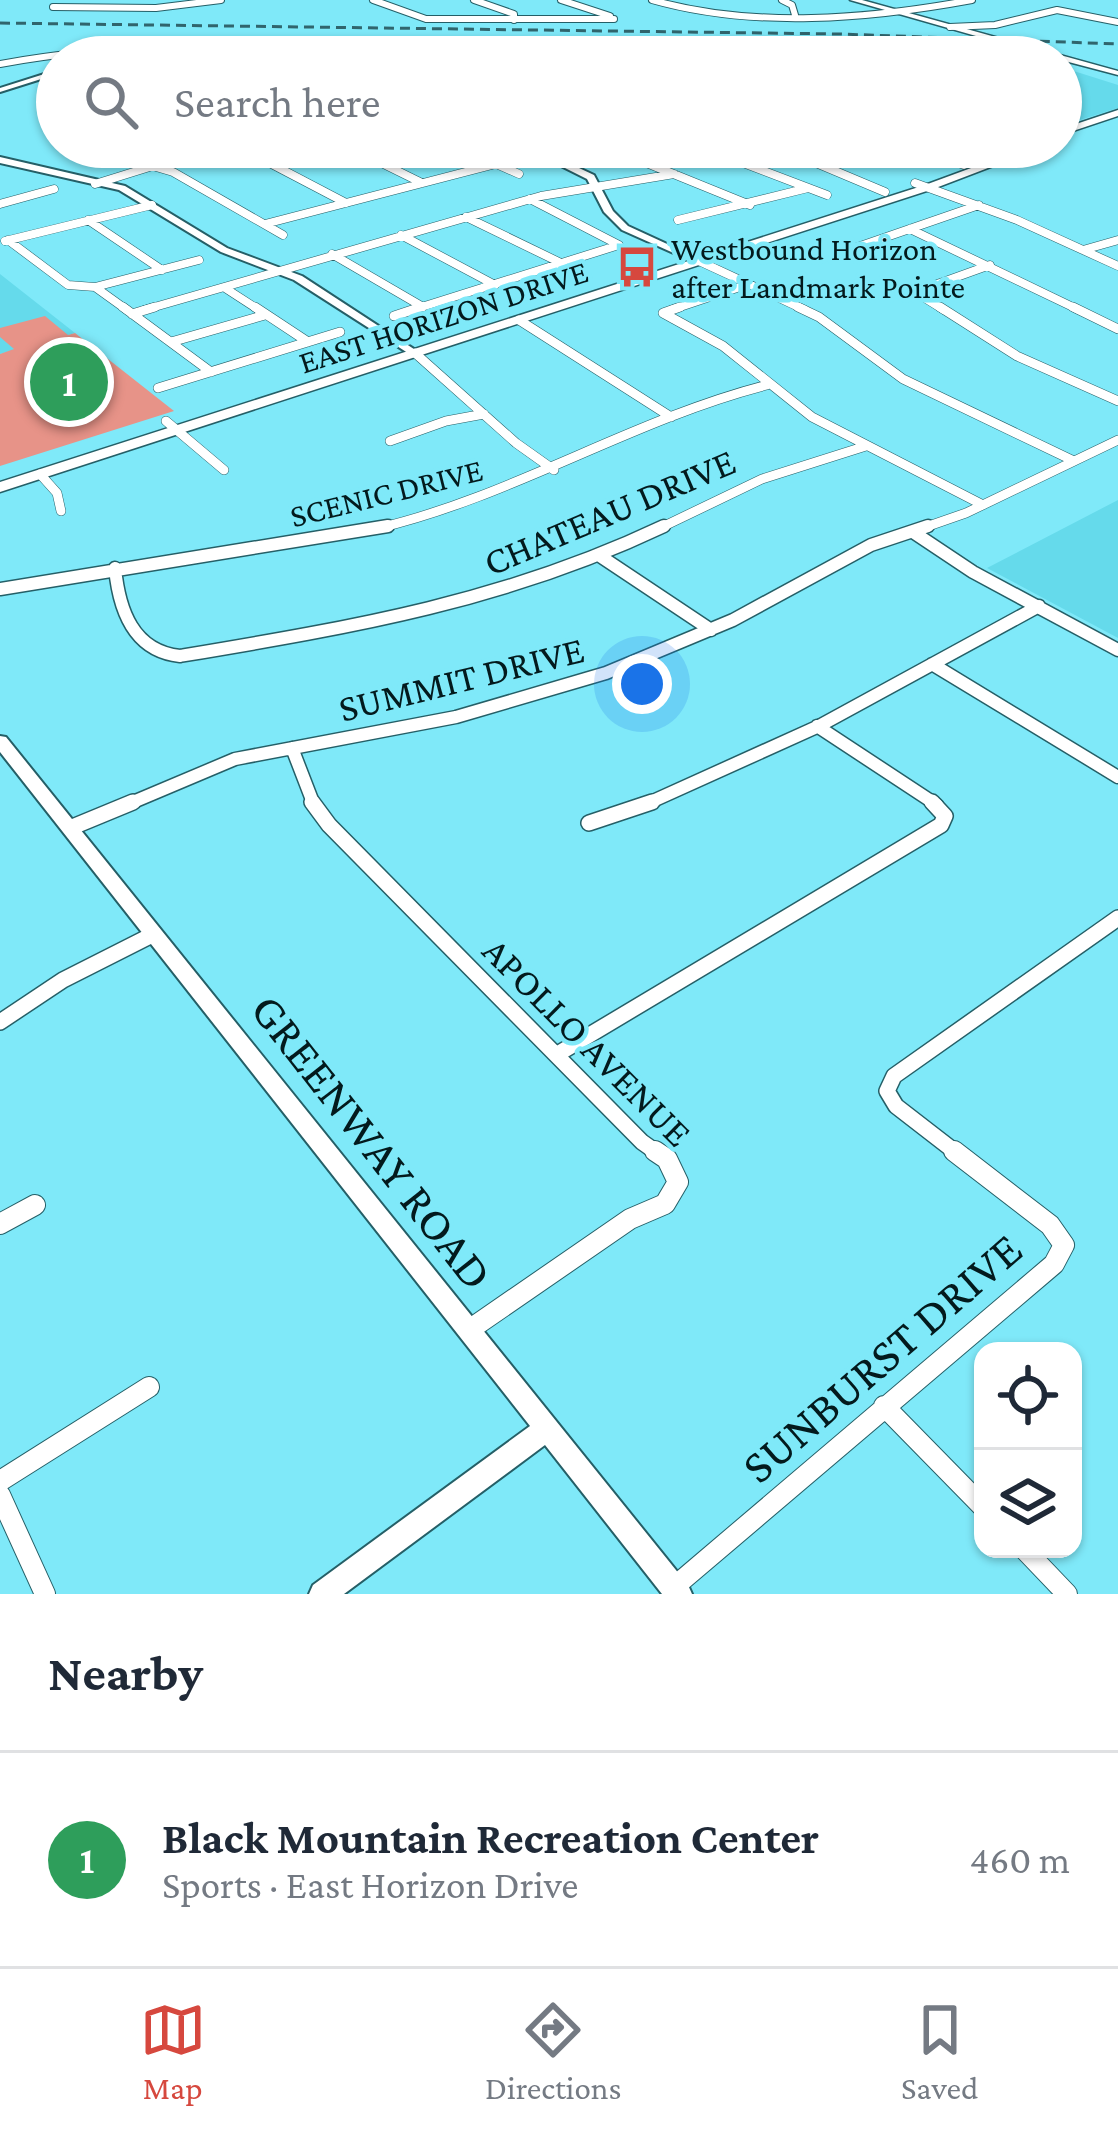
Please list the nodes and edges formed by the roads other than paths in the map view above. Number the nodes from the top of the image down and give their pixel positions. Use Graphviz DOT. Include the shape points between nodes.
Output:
graph roads {
  1 [pos="220,0"];
  2 [pos="373,0"];
  3 [pos="474,0"];
  4 [pos="561,0"];
  5 [pos="652,0"];
  6 [pos="782,0"];
  7 [pos="837,0"];
  8 [pos="854,0"];
  9 [pos="972,0"];
  10 [pos="104,2"];
  11 [pos="56,4"];
  12 [pos="87,4"];
  13 [pos="164,4"];
  14 [pos="895,14"];
  15 [pos="795,15"];
  16 [pos="514,20"];
  17 [pos="1118,22"];
  18 [pos="950,27"];
  19 [pos="973,36"];
  20 [pos="979,36"];
  21 [pos="36,56"];
  22 [pos="0,64"];
  23 [pos="1082,65"];
  24 [pos="36,76"];
  25 [pos="1118,76"];
  26 [pos="0,87"];
  27 [pos="1118,118"];
  28 [pos="1082,129"];
  29 [pos="0,163"];
  30 [pos="146,168"];
  31 [pos="162,168"];
  32 [pos="279,168"];
  33 [pos="392,168"];
  34 [pos="480,168"];
  35 [pos="505,168"];
  36 [pos="575,168"];
  37 [pos="592,168"];
  38 [pos="658,168"];
  39 [pos="756,168"];
  40 [pos="828,168"];
  41 [pos="958,168"];
  42 [pos="974,168"];
  43 [pos="670,173"];
  44 [pos="519,174"];
  45 [pos="100,182"];
  46 [pos="422,183"];
  47 [pos="609,185"];
  48 [pos="922,185"];
  49 [pos="808,188"];
  50 [pos="54,189"];
  51 [pos="885,192"];
  52 [pos="827,195"];
  53 [pos="530,199"];
  54 [pos="346,203"];
  55 [pos="0,204"];
  56 [pos="749,205"];
  57 [pos="146,206"];
  58 [pos="980,206"];
  59 [pos="847,214"];
  60 [pos="466,217"];
  61 [pos="88,220"];
  62 [pos="678,220"];
  63 [pos="265,224"];
  64 [pos="910,229"];
  65 [pos="283,235"];
  66 [pos="401,235"];
  67 [pos="1118,240"];
  68 [pos="4,241"];
  69 [pos="1083,250"];
  70 [pos="332,254"];
  71 [pos="837,254"];
  72 [pos="688,256"];
  73 [pos="199,260"];
  74 [pos="562,264"];
  75 [pos="990,265"];
  76 [pos="1118,266"];
  77 [pos="162,270"];
  78 [pos="276,272"];
  79 [pos="749,284"];
  80 [pos="495,285"];
  81 [pos="95,287"];
  82 [pos="225,288"];
  83 [pos="423,307"];
  84 [pos="132,314"];
  85 [pos="265,315"];
  86 [pos="394,316"];
  87 [pos="519,320"];
  88 [pos="1118,328"];
  89 [pos="340,332"];
  90 [pos="171,342"];
  91 [pos="308,342"];
  92 [pos="409,350"];
  93 [pos="211,372"];
  94 [pos="767,385"];
  95 [pos="158,388"];
  96 [pos="1118,401"];
  97 [pos="484,413"];
  98 [pos="671,417"];
  99 [pos="170,426"];
  100 [pos="1118,440"];
  101 [pos="390,441"];
  102 [pos="866,446"];
  103 [pos="1074,461"];
  104 [pos="224,470"];
  105 [pos="554,470"];
  106 [pos="0,474"];
  107 [pos="40,475"];
  108 [pos="0,487"];
  109 [pos="983,505"];
  110 [pos="61,511"];
  111 [pos="913,532"];
  112 [pos="600,556"];
  113 [pos="115,568"];
  114 [pos="0,589"];
  115 [pos="1039,606"];
  116 [pos="711,630"];
  117 [pos="1118,650"];
  118 [pos="932,664"];
  119 [pos="817,726"];
  120 [pos="0,741"];
  121 [pos="292,748"];
  122 [pos="1118,777"];
  123 [pos="589,823"];
  124 [pos="70,828"];
  125 [pos="1118,918"];
  126 [pos="154,934"];
  127 [pos="0,1022"];
  128 [pos="556,1055"];
  129 [pos="35,1205"];
  130 [pos="0,1225"];
  131 [pos="469,1330"];
  132 [pos="149,1387"];
  133 [pos="884,1406"];
  134 [pos="548,1428"];
  135 [pos="0,1481"];
  136 [pos="0,1495"];
  137 [pos="974,1498"];
  138 [pos="1032,1558"];
  139 [pos="676,1591"];
  140 [pos="45,1594"];
  141 [pos="322,1594"];
  142 [pos="1066,1594"];
  1 -- 13 [label="street"];
  2 -- 16 [label="street" via="426,19"];
  3 -- 16 [label="street"];
  4 -- 16 [label="street" via="614,19"];
  5 -- 15 [label="street" via="698,14"];
  6 -- 15 [label="street"];
  7 -- 14 [label="main road"];
  8 -- 14 [label="main road"];
  9 -- 14 [label="street"];
  10 -- 12 [label="street"];
  11 -- 12 [label="street"];
  12 -- 13 [label="street"];
  14 -- 15 [label="street"];
  14 -- 18 [label="main road"];
  14 -- 19 [label="main road"];
  17 -- 18 [label="street" via="1057,10 995,26"];
  18 -- 20 [label="main road"];
  21 -- 22 [label="street"];
  23 -- 25 [label="main road"];
  24 -- 26 [label="street"];
  27 -- 28 [label="main road"];
  29 -- 45 [label="street"];
  30 -- 45 [label="street"];
  31 -- 63 [label="street"];
  32 -- 54 [label="street"];
  33 -- 46 [label="street"];
  34 -- 46 [label="street"];
  35 -- 44 [label="street"];
  36 -- 47 [label="street"];
  37 -- 47 [label="street"];
  38 -- 43 [label="street"];
  39 -- 49 [label="street"];
  40 -- 51 [label="street"];
  41 -- 48 [label="main road, EAST HORIZON DRIVE"];
  42 -- 48 [label="main road, EAST HORIZON DRIVE"];
  43 -- 47 [label="street"];
  43 -- 56 [label="street"];
  45 -- 57 [label="street"];
  46 -- 54 [label="street"];
  47 -- 53 [label="street"];
  47 -- 72 [label="street" via="630,221"];
  48 -- 51 [label="main road, EAST HORIZON DRIVE"];
  48 -- 58 [label="street"];
  48 -- 59 [label="main road, EAST HORIZON DRIVE"];
  49 -- 52 [label="street"];
  49 -- 56 [label="street"];
  50 -- 55 [label="street"];
  51 -- 59 [label="main road"];
  51 -- 72 [label="main road, EAST HORIZON DRIVE"];
  53 -- 60 [label="street"];
  53 -- 74 [label="street" via="619,245"];
  54 -- 63 [label="street"];
  56 -- 62 [label="street"];
  57 -- 61 [label="street"];
  57 -- 78 [label="street"];
  58 -- 64 [label="street"];
  58 -- 69 [label="street"];
  59 -- 72 [label="main road, EAST HORIZON DRIVE"];
  60 -- 66 [label="street"];
  60 -- 74 [label="street"];
  61 -- 68 [label="street"];
  61 -- 77 [label="street"];
  63 -- 65 [label="street"];
  64 -- 71 [label="street"];
  64 -- 75 [label="street"];
  66 -- 70 [label="street"];
  66 -- 80 [label="street"];
  67 -- 69 [label="street"];
  68 -- 81 [label="street" via="68,285"];
  69 -- 76 [label="street"];
  70 -- 78 [label="street"];
  70 -- 83 [label="street"];
  72 -- 79 [label="street"];
  72 -- 87 [label="main road, EAST HORIZON DRIVE"];
  72 -- 92 [label="main road, EAST HORIZON DRIVE"];
  73 -- 77 [label="street"];
  74 -- 80 [label="street"];
  75 -- 88 [label="street"];
  75 -- 96 [label="street" via="915,292 1017,356"];
  77 -- 81 [label="street"];
  78 -- 82 [label="street"];
  78 -- 92 [label="street"];
  79 -- 94 [label="street" via="663,314 713,339"];
  79 -- 103 [label="street" via="832,326 903,379"];
  80 -- 83 [label="street"];
  81 -- 84 [label="street"];
  82 -- 84 [label="street"];
  82 -- 85 [label="street"];
  83 -- 86 [label="street"];
  84 -- 90 [label="street"];
  85 -- 90 [label="street"];
  85 -- 91 [label="street"];
  87 -- 92 [label="main road, EAST HORIZON DRIVE"];
  87 -- 98 [label="street"];
  89 -- 91 [label="street"];
  90 -- 93 [label="street"];
  91 -- 93 [label="street"];
  92 -- 97 [label="street"];
  92 -- 99 [label="main road, EAST HORIZON DRIVE"];
  93 -- 95 [label="street"];
  94 -- 98 [label="street, SCENIC DRIVE"];
  94 -- 102 [label="street"];
  97 -- 101 [label="street"];
  97 -- 105 [label="street" via="516,448"];
  98 -- 105 [label="street, SCENIC DRIVE"];
  99 -- 104 [label="street"];
  99 -- 106 [label="main road, EAST HORIZON DRIVE"];
  99 -- 107 [label="main road, EAST HORIZON DRIVE"];
  100 -- 103 [label="street, SUMMIT DRIVE"];
  102 -- 109 [label="street"];
  102 -- 112 [label="street, CHATEAU DRIVE" via="745,486"];
  103 -- 109 [label="street, SUMMIT DRIVE"];
  105 -- 113 [label="street, SCENIC DRIVE" via="389,525"];
  107 -- 108 [label="main road, EAST HORIZON DRIVE"];
  107 -- 110 [label="street"];
  109 -- 111 [label="street, SUMMIT DRIVE"];
  111 -- 115 [label="street"];
  111 -- 116 [label="street, SUMMIT DRIVE" via="854,553"];
  112 -- 113 [label="street, CHATEAU DRIVE" via="403,617 159,657 120,608"];
  112 -- 116 [label="street"];
  113 -- 114 [label="street, SCENIC DRIVE"];
  115 -- 117 [label="street"];
  115 -- 118 [label="street"];
  116 -- 121 [label="street, SUMMIT DRIVE" via="511,703"];
  118 -- 119 [label="street"];
  118 -- 122 [label="street"];
  119 -- 123 [label="street" via="710,781"];
  119 -- 128 [label="street" via="937,805 941,825"];
  120 -- 124 [label="street, GREENWAY ROAD"];
  121 -- 124 [label="street, SUMMIT DRIVE" via="208,768"];
  121 -- 128 [label="street, APOLLO AVENUE" via="329,826"];
  124 -- 126 [label="street, GREENWAY ROAD"];
  125 -- 133 [label="street, SUNBURST DRIVE" via="894,1076 887,1091 896,1106 1064,1245 1054,1264"];
  126 -- 127 [label="street"];
  126 -- 131 [label="street, GREENWAY ROAD"];
  128 -- 131 [label="street, APOLLO AVENUE" via="667,1159 678,1181 665,1204 630,1219"];
  129 -- 130 [label="street"];
  131 -- 134 [label="street, GREENWAY ROAD"];
  132 -- 135 [label="street"];
  133 -- 137 [label="street"];
  133 -- 139 [label="street, SUNBURST DRIVE"];
  134 -- 139 [label="street, GREENWAY ROAD"];
  134 -- 141 [label="street"];
  136 -- 140 [label="street"];
  138 -- 142 [label="street"];
}
